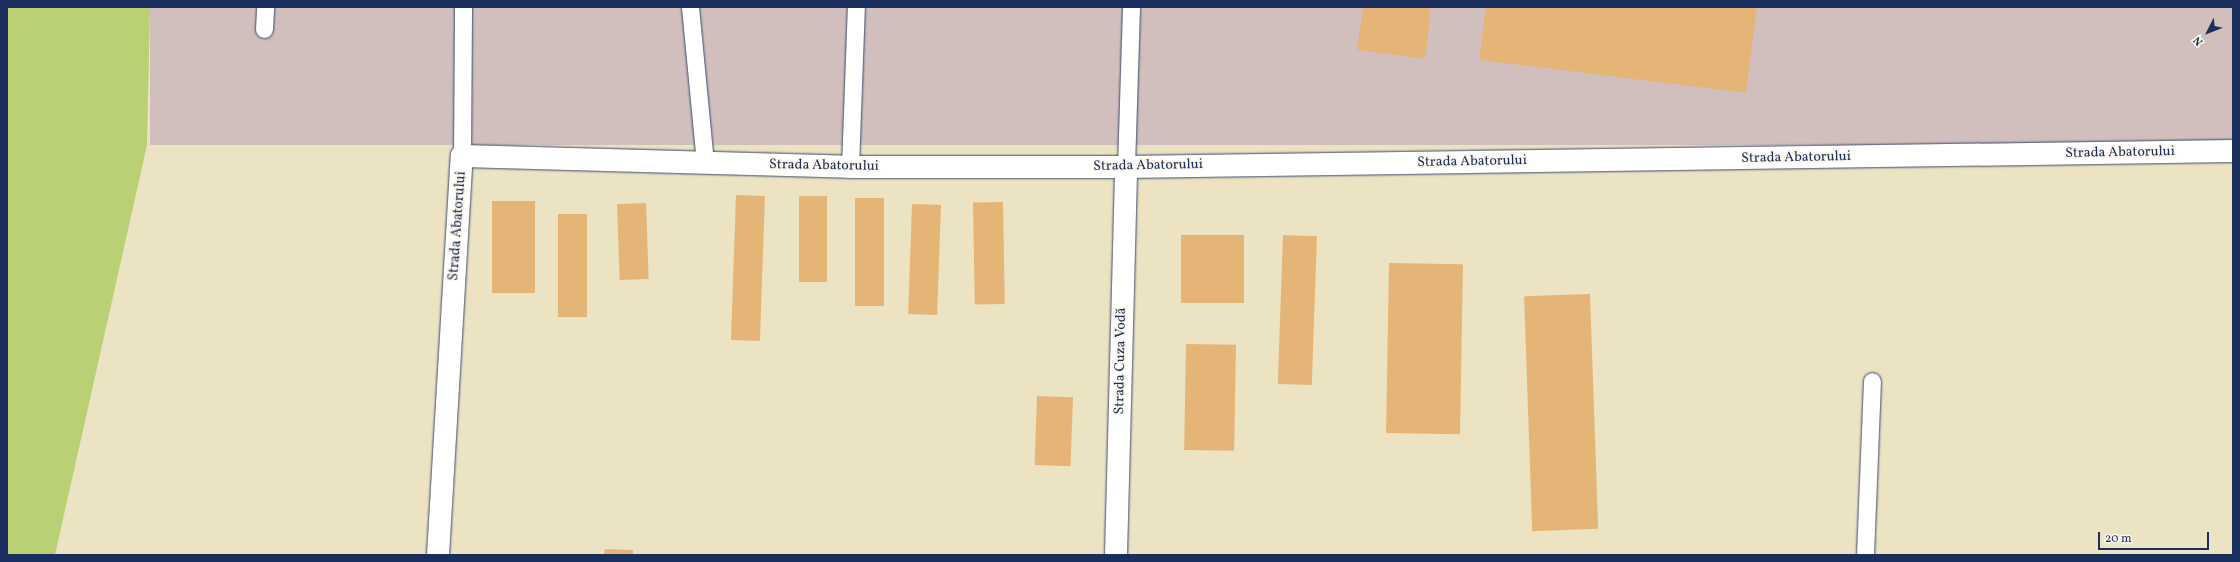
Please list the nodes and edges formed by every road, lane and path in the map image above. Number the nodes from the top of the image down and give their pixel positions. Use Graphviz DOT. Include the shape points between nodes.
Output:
graph roads {
  1 [pos="265,7"];
  2 [pos="463,7"];
  3 [pos="690,7"];
  4 [pos="856,7"];
  5 [pos="1131,7"];
  6 [pos="264,29"];
  7 [pos="2233,152"];
  8 [pos="462,156"];
  9 [pos="705,163"];
  10 [pos="850,167"];
  11 [pos="1126,167"];
  12 [pos="1872,381"];
  13 [pos="438,555"];
  14 [pos="1116,555"];
  15 [pos="1865,555"];
  1 -- 6 [label="lane"];
  2 -- 8 [label="lane"];
  3 -- 9 [label="lane"];
  4 -- 10 [label="lane"];
  5 -- 11 [label="lane"];
  7 -- 11 [label="street, Strada Abatorului"];
  8 -- 9 [label="street, Strada Abatorului"];
  8 -- 13 [label="street, Strada Abatorului"];
  9 -- 10 [label="street, Strada Abatorului"];
  10 -- 11 [label="street, Strada Abatorului"];
  11 -- 14 [label="street, Strada Cuza Vodă"];
  12 -- 15 [label="lane"];
}
